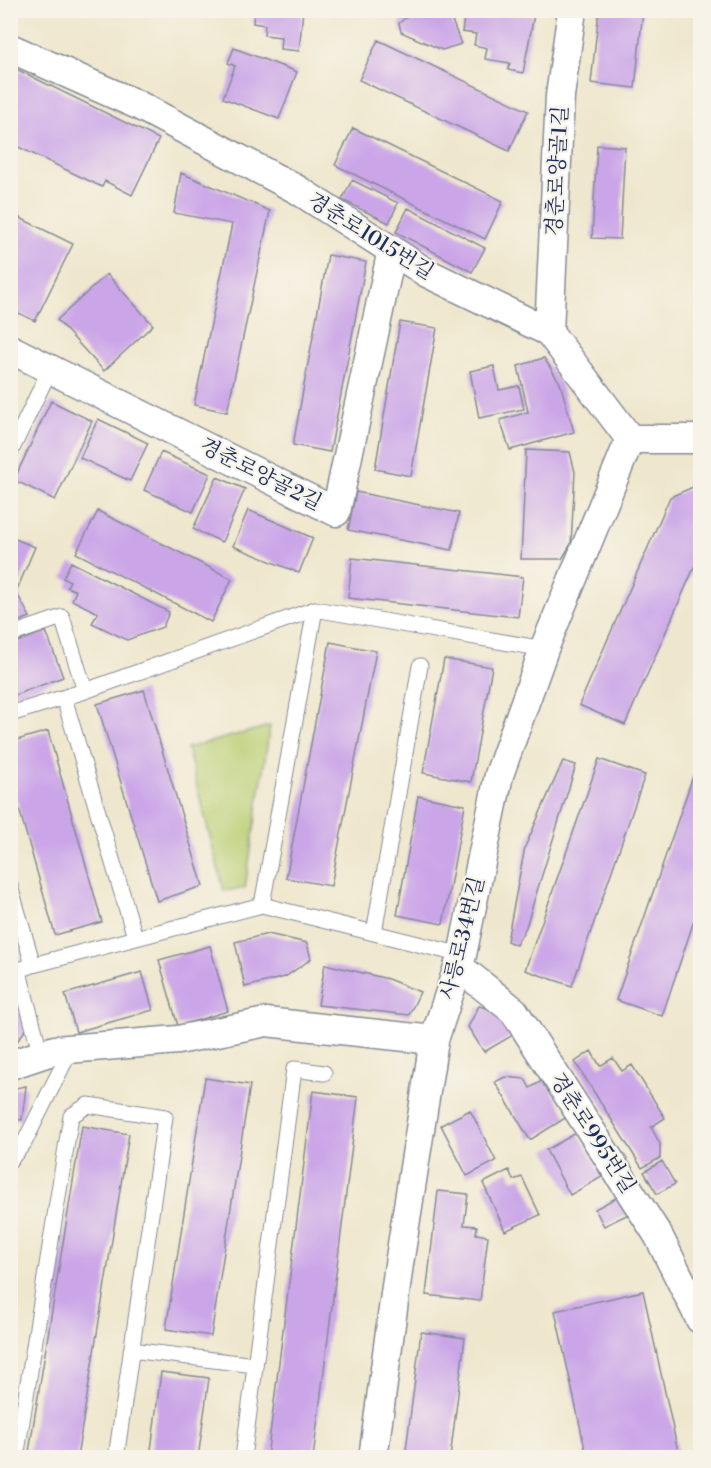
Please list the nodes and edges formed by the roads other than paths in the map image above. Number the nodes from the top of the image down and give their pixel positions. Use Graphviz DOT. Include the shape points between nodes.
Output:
graph roads {
  1 [pos="572,10"];
  2 [pos="10,48"];
  3 [pos="392,250"];
  4 [pos="549,332"];
  5 [pos="10,349"];
  6 [pos="50,369"];
  7 [pos="630,439"];
  8 [pos="700,439"];
  9 [pos="10,453"];
  10 [pos="315,609"];
  11 [pos="10,635"];
  12 [pos="543,649"];
  13 [pos="420,666"];
  14 [pos="85,691"];
  15 [pos="64,698"];
  16 [pos="10,714"];
  17 [pos="10,886"];
  18 [pos="262,905"];
  19 [pos="374,933"];
  20 [pos="135,937"];
  21 [pos="460,961"];
  22 [pos="33,965"];
  23 [pos="16,986"];
  24 [pos="434,1040"];
  25 [pos="71,1049"];
  26 [pos="41,1055"];
  27 [pos="10,1065"];
  28 [pos="324,1073"];
  29 [pos="10,1160"];
  30 [pos="700,1319"];
  31 [pos="131,1350"];
  32 [pos="255,1365"];
  33 [pos="16,1458"];
  34 [pos="116,1458"];
  35 [pos="243,1458"];
  36 [pos="373,1458"];
  1 -- 4 [label="street, 경춘로양골1길" via="560,96"];
  2 -- 3 [label="street, 경춘로1015번길" via="138,105 298,190"];
  3 -- 4 [label="street, 경춘로1015번길" via="427,273"];
  3 -- 6 [label="street, 경춘로양골2길" via="336,512"];
  4 -- 7 [label="street, 경춘로1015번길"];
  5 -- 6 [label="street, 경춘로양골2길"];
  6 -- 9 [label="lane"];
  7 -- 8 [label="street"];
  7 -- 12 [label="street, 사릉로34번길"];
  10 -- 12 [label="lane"];
  10 -- 14 [label="lane"];
  10 -- 18 [label="lane"];
  11 -- 14 [label="lane" via="62,617"];
  12 -- 21 [label="street, 사릉로34번길" via="499,775"];
  13 -- 19 [label="lane"];
  14 -- 15 [label="lane"];
  15 -- 16 [label="lane"];
  15 -- 20 [label="lane"];
  17 -- 22 [label="lane"];
  18 -- 19 [label="lane"];
  18 -- 20 [label="lane"];
  19 -- 21 [label="lane"];
  20 -- 22 [label="lane"];
  21 -- 24 [label="street, 사릉로34번길"];
  21 -- 30 [label="street, 경춘로995번길" via="514,1011 658,1235"];
  22 -- 23 [label="lane" via="19,969"];
  23 -- 26 [label="lane"];
  24 -- 25 [label="street" via="267,1022 178,1041"];
  24 -- 36 [label="street, 사릉로34번길"];
  25 -- 26 [label="street"];
  25 -- 29 [label="lane" via="24,1143"];
  26 -- 27 [label="street"];
  28 -- 32 [label="lane" via="294,1069"];
  31 -- 32 [label="lane"];
  31 -- 33 [label="lane" via="165,1117 88,1105 71,1116"];
  31 -- 34 [label="lane"];
  32 -- 35 [label="lane"];
}
